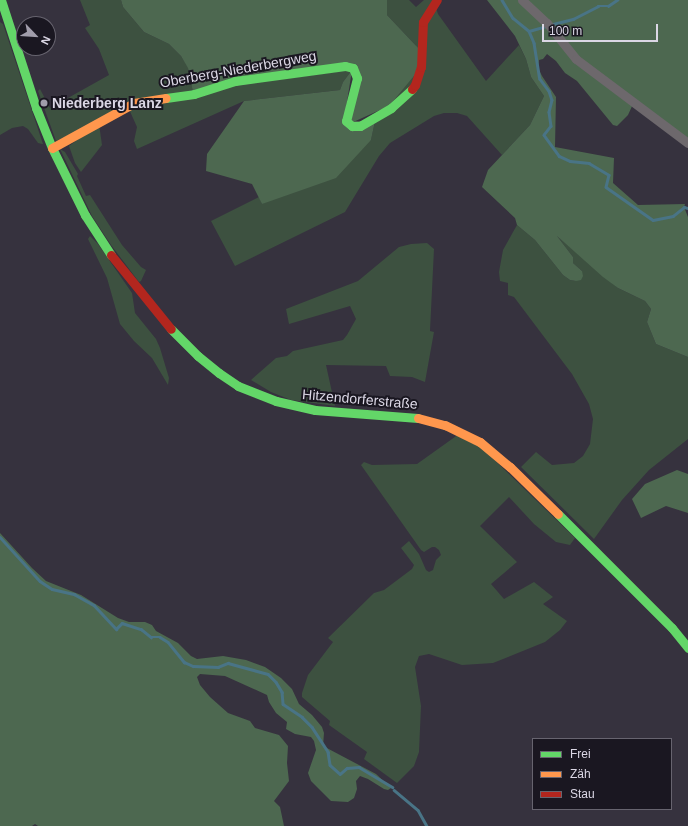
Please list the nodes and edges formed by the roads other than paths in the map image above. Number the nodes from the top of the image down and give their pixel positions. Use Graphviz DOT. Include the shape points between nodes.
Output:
graph roads {
  1 [pos="1,0"];
  2 [pos="438,0"];
  3 [pos="522,0"];
  4 [pos="688,143"];
  5 [pos="52,148"];
  6 [pos="688,648"];
  1 -- 5 [label="main road, Hitzendorferstraße" via="32,97"];
  2 -- 5 [label="main road, Oberberg-Niederbergweg" via="423,22 421,67 415,85 391,108 360,126 352,126 346,121 357,78 353,68 345,66 235,81 194,94 134,103"];
  3 -- 4 [label="street" via="547,23 576,59"];
  5 -- 6 [label="main road, Hitzendorferstraße" via="79,203 109,253 165,323 209,366 243,388 290,406 343,413 418,418 445,425 475,440 510,467 672,628"];
}
